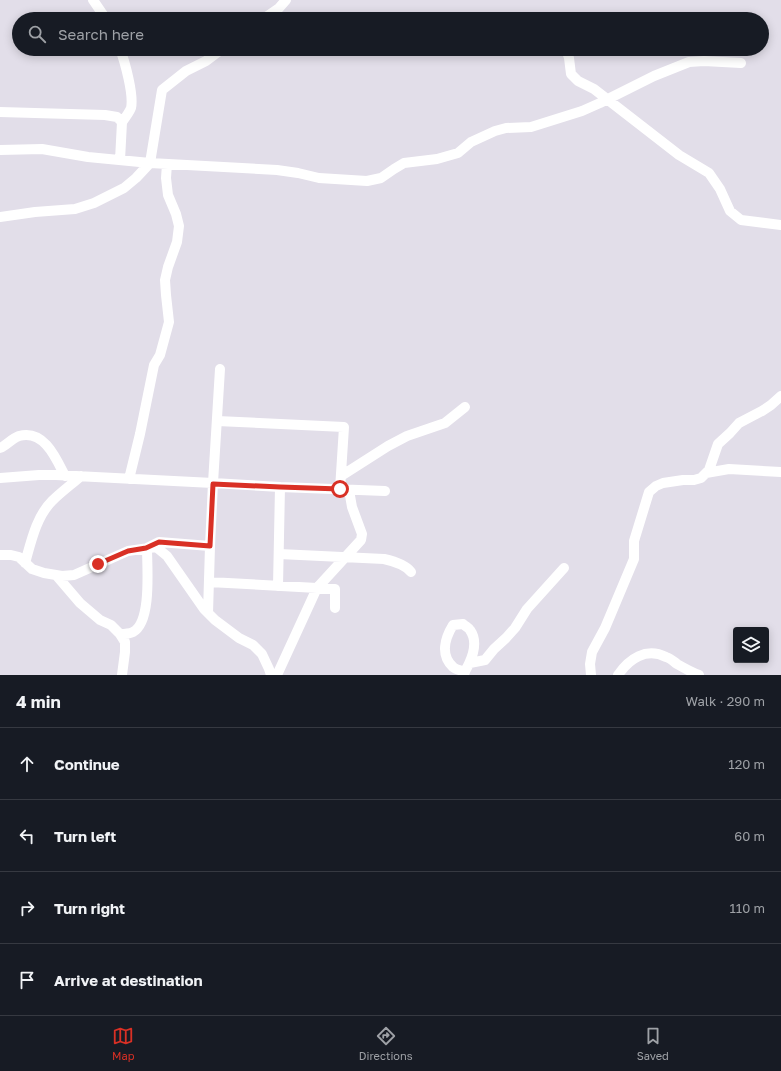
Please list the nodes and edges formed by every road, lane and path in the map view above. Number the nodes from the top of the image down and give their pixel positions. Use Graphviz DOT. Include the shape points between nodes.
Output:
graph roads {
  1 [pos="94,0"];
  2 [pos="286,0"];
  3 [pos="102,12"];
  4 [pos="273,12"];
  5 [pos="122,56"];
  6 [pos="213,56"];
  7 [pos="568,56"];
  8 [pos="741,63"];
  9 [pos="607,99"];
  10 [pos="0,112"];
  11 [pos="122,122"];
  12 [pos="0,150"];
  13 [pos="120,160"];
  14 [pos="150,163"];
  15 [pos="167,164"];
  16 [pos="0,217"];
  17 [pos="781,225"];
  18 [pos="220,369"];
  19 [pos="781,396"];
  20 [pos="465,407"];
  21 [pos="217,421"];
  22 [pos="0,448"];
  23 [pos="781,472"];
  24 [pos="706,474"];
  25 [pos="65,476"];
  26 [pos="81,476"];
  27 [pos="341,476"];
  28 [pos="0,478"];
  29 [pos="129,479"];
  30 [pos="213,484"];
  31 [pos="280,487"];
  32 [pos="344,490"];
  33 [pos="385,491"];
  34 [pos="210,546"];
  35 [pos="146,548"];
  36 [pos="279,554"];
  37 [pos="0,555"];
  38 [pos="346,557"];
  39 [pos="25,563"];
  40 [pos="564,568"];
  41 [pos="411,572"];
  42 [pos="56,575"];
  43 [pos="209,582"];
  44 [pos="278,586"];
  45 [pos="317,588"];
  46 [pos="335,608"];
  47 [pos="208,613"];
  48 [pos="120,634"];
  49 [pos="466,670"];
  50 [pos="122,675"];
  51 [pos="270,675"];
  52 [pos="277,675"];
  53 [pos="591,675"];
  54 [pos="618,675"];
  55 [pos="699,675"];
  1 -- 3 [label="lane"];
  2 -- 4 [label="lane"];
  5 -- 11 [label="lane" via="131,99 130,108"];
  6 -- 14 [label="lane" via="186,71 162,90"];
  7 -- 9 [label="lane" via="571,74"];
  8 -- 9 [label="lane" via="689,62"];
  9 -- 15 [label="lane" via="582,111 532,127 495,131 471,142 458,153 438,159 404,163 381,178 367,181 319,178 277,170"];
  9 -- 17 [label="lane" via="679,155 709,173 730,211 741,220"];
  10 -- 11 [label="lane" via="105,116 117,117"];
  11 -- 13 [label="lane"];
  12 -- 13 [label="lane" via="42,149"];
  13 -- 14 [label="lane"];
  14 -- 15 [label="lane"];
  14 -- 16 [label="lane" via="124,188 94,203 75,209"];
  15 -- 29 [label="lane" via="168,195 179,226 177,242 165,280 169,322 160,355 154,365"];
  18 -- 21 [label="lane"];
  19 -- 24 [label="lane" via="762,411 739,423 718,444"];
  20 -- 27 [label="lane" via="446,424 407,436"];
  21 -- 27 [label="lane" via="344,427"];
  21 -- 30 [label="lane"];
  22 -- 25 [label="lane" via="19,436 31,436 48,447"];
  23 -- 24 [label="lane" via="730,469"];
  24 -- 53 [label="lane" via="694,480 663,483 649,492 634,541 634,559 592,652"];
  25 -- 26 [label="lane"];
  25 -- 28 [label="lane"];
  26 -- 29 [label="lane"];
  26 -- 39 [label="lane" via="46,509 34,531"];
  27 -- 32 [label="lane"];
  29 -- 30 [label="lane"];
  30 -- 31 [label="lane"];
  30 -- 34 [label="lane"];
  31 -- 32 [label="lane"];
  31 -- 36 [label="lane"];
  32 -- 33 [label="lane"];
  32 -- 38 [label="lane" via="362,534 361,540"];
  34 -- 35 [label="lane" via="159,542"];
  34 -- 43 [label="lane"];
  35 -- 42 [label="lane" via="128,551 74,575"];
  35 -- 47 [label="lane" via="156,547 167,556"];
  35 -- 48 [label="lane" via="147,600 144,615 133,632"];
  36 -- 38 [label="lane"];
  36 -- 44 [label="lane"];
  37 -- 39 [label="lane" via="11,554"];
  38 -- 41 [label="lane" via="394,561"];
  38 -- 45 [label="lane"];
  39 -- 42 [label="lane" via="32,569"];
  40 -- 49 [label="lane" via="485,660"];
  42 -- 48 [label="lane" via="80,602"];
  43 -- 44 [label="lane"];
  43 -- 47 [label="lane"];
  44 -- 45 [label="lane"];
  45 -- 46 [label="lane" via="335,589"];
  45 -- 52 [label="lane"];
  47 -- 51 [label="lane" via="229,631 253,645 262,654"];
  48 -- 50 [label="lane" via="125,642"];
  54 -- 55 [label="lane" via="631,660 641,654 654,653 665,656"];
}
